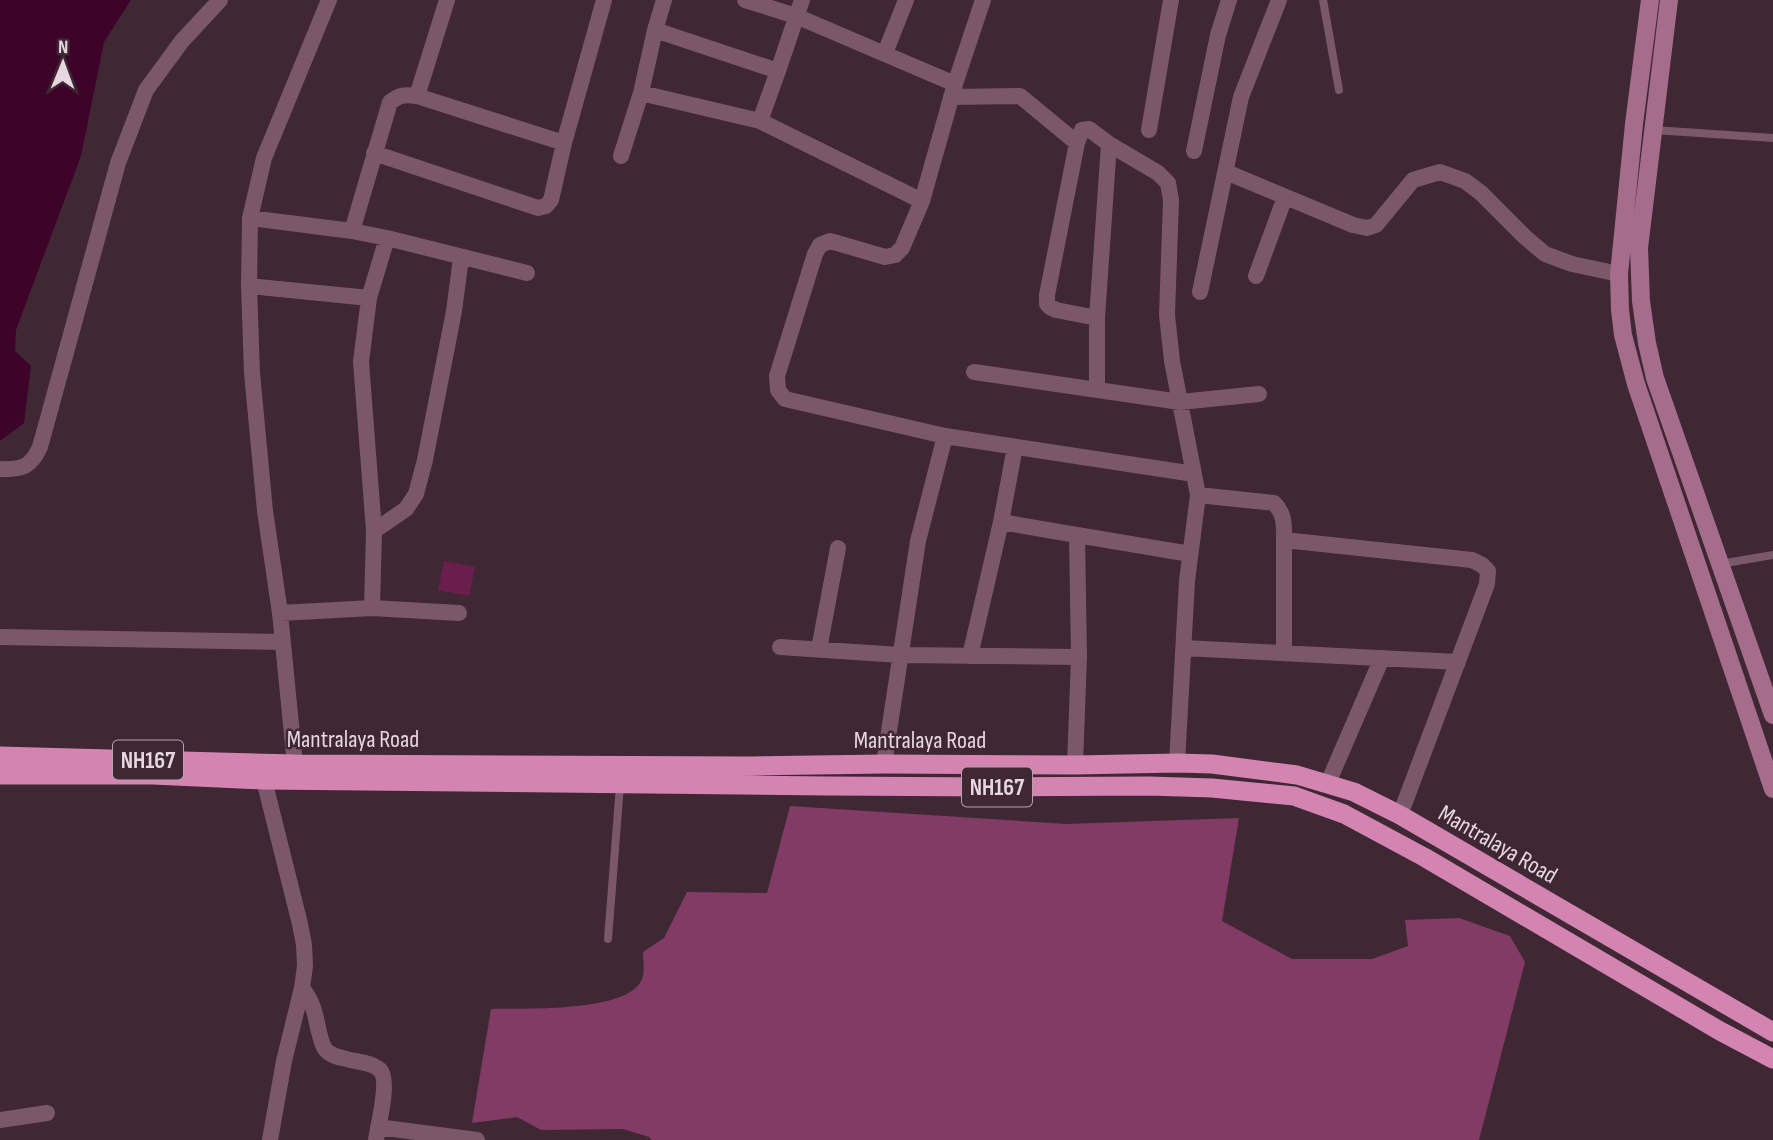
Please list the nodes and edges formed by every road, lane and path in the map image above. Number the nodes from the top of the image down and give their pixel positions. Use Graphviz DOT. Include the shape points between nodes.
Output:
graph roads {
  1 [pos="220,0"];
  2 [pos="329,0"];
  3 [pos="447,0"];
  4 [pos="604,0"];
  5 [pos="664,0"];
  6 [pos="746,0"];
  7 [pos="802,0"];
  8 [pos="906,0"];
  9 [pos="983,0"];
  10 [pos="1171,0"];
  11 [pos="1229,0"];
  12 [pos="1279,0"];
  13 [pos="1323,0"];
  14 [pos="1650,0"];
  15 [pos="1669,0"];
  16 [pos="796,16"];
  17 [pos="655,30"];
  18 [pos="885,53"];
  19 [pos="778,71"];
  20 [pos="1339,90"];
  21 [pos="953,91"];
  22 [pos="641,93"];
  23 [pos="417,96"];
  24 [pos="760,121"];
  25 [pos="1149,130"];
  26 [pos="1654,130"];
  27 [pos="1773,138"];
  28 [pos="564,143"];
  29 [pos="1077,143"];
  30 [pos="1109,144"];
  31 [pos="1194,151"];
  32 [pos="374,153"];
  33 [pos="621,156"];
  34 [pos="1226,172"];
  35 [pos="1285,197"];
  36 [pos="922,201"];
  37 [pos="250,218"];
  38 [pos="352,231"];
  39 [pos="387,238"];
  40 [pos="461,258"];
  41 [pos="527,273"];
  42 [pos="1619,274"];
  43 [pos="1256,276"];
  44 [pos="249,286"];
  45 [pos="1200,292"];
  46 [pos="369,298"];
  47 [pos="1097,318"];
  48 [pos="974,372"];
  49 [pos="1097,389"];
  50 [pos="1259,394"];
  51 [pos="1180,402"];
  52 [pos="945,436"];
  53 [pos="1015,447"];
  54 [pos="0,469"];
  55 [pos="1194,474"];
  56 [pos="1198,495"];
  57 [pos="1001,522"];
  58 [pos="374,531"];
  59 [pos="1077,535"];
  60 [pos="1284,540"];
  61 [pos="838,548"];
  62 [pos="1190,554"];
  63 [pos="1773,555"];
  64 [pos="1720,564"];
  65 [pos="372,608"];
  66 [pos="459,612"];
  67 [pos="280,613"];
  68 [pos="0,637"];
  69 [pos="283,642"];
  70 [pos="780,647"];
  71 [pos="1184,648"];
  72 [pos="819,649"];
  73 [pos="1284,653"];
  74 [pos="900,655"];
  75 [pos="970,656"];
  76 [pos="1079,657"];
  77 [pos="1382,658"];
  78 [pos="1458,662"];
  79 [pos="1773,715"];
  80 [pos="0,756"];
  81 [pos="1177,763"];
  82 [pos="884,764"];
  83 [pos="1075,765"];
  84 [pos="296,772"];
  85 [pos="0,775"];
  86 [pos="264,780"];
  87 [pos="1328,783"];
  88 [pos="621,784"];
  89 [pos="1773,789"];
  90 [pos="1400,815"];
  91 [pos="608,939"];
  92 [pos="302,988"];
  93 [pos="1773,1032"];
  94 [pos="1773,1059"];
  95 [pos="47,1113"];
  96 [pos="0,1120"];
  97 [pos="377,1133"];
  98 [pos="270,1140"];
  99 [pos="477,1140"];
  1 -- 54 [label="street" via="146,90 118,163 40,447 35,459 25,466"];
  2 -- 37 [label="street" via="264,158"];
  3 -- 23 [label="street"];
  4 -- 28 [label="street"];
  5 -- 17 [label="street"];
  6 -- 16 [label="street"];
  7 -- 16 [label="street"];
  8 -- 18 [label="street"];
  9 -- 21 [label="street"];
  10 -- 25 [label="street"];
  11 -- 31 [label="street"];
  12 -- 34 [label="street" via="1241,97"];
  13 -- 20 [label="lane"];
  14 -- 42 [label="main road"];
  15 -- 26 [label="main road"];
  16 -- 18 [label="street"];
  16 -- 19 [label="street"];
  17 -- 19 [label="street"];
  17 -- 22 [label="street"];
  18 -- 21 [label="street"];
  19 -- 24 [label="street"];
  21 -- 29 [label="street" via="1020,96"];
  21 -- 36 [label="street"];
  22 -- 24 [label="street"];
  22 -- 33 [label="street"];
  23 -- 28 [label="street"];
  23 -- 32 [label="street" via="400,95 390,102"];
  24 -- 36 [label="street"];
  26 -- 27 [label="lane"];
  26 -- 64 [label="main road" via="1639,248 1647,343"];
  28 -- 32 [label="street" via="551,200 538,208"];
  29 -- 30 [label="street" via="1082,130 1089,129"];
  29 -- 47 [label="street" via="1047,303 1056,310"];
  30 -- 47 [label="street"];
  30 -- 51 [label="street" via="1168,183 1167,315"];
  32 -- 38 [label="street"];
  34 -- 35 [label="street"];
  34 -- 45 [label="street"];
  35 -- 42 [label="street" via="1367,228 1376,225 1413,180 1440,172 1481,193 1545,254"];
  35 -- 43 [label="street"];
  36 -- 52 [label="street" via="895,255 885,257 830,241 820,245 777,376 778,390 785,399"];
  37 -- 38 [label="street"];
  37 -- 44 [label="street"];
  38 -- 39 [label="street"];
  39 -- 40 [label="street"];
  39 -- 46 [label="street"];
  40 -- 41 [label="street"];
  40 -- 58 [label="street" via="416,494 406,509"];
  42 -- 89 [label="main road" via="1623,335 1636,384"];
  44 -- 46 [label="street"];
  44 -- 67 [label="street" via="251,373"];
  46 -- 58 [label="street" via="361,362"];
  47 -- 49 [label="street"];
  48 -- 49 [label="street"];
  49 -- 51 [label="street"];
  50 -- 51 [label="street"];
  51 -- 55 [label="street"];
  52 -- 53 [label="street"];
  52 -- 74 [label="street" via="918,541"];
  53 -- 55 [label="street"];
  53 -- 57 [label="street"];
  55 -- 56 [label="street"];
  56 -- 60 [label="street" via="1274,503 1281,510"];
  56 -- 62 [label="street"];
  57 -- 59 [label="street"];
  57 -- 75 [label="street"];
  58 -- 65 [label="street"];
  59 -- 62 [label="street"];
  59 -- 76 [label="street"];
  60 -- 73 [label="street"];
  60 -- 78 [label="street" via="1472,560 1482,565 1488,571 1487,584"];
  61 -- 72 [label="street"];
  62 -- 71 [label="street"];
  63 -- 64 [label="lane"];
  64 -- 79 [label="main road"];
  65 -- 66 [label="street"];
  65 -- 67 [label="street"];
  67 -- 69 [label="street"];
  68 -- 69 [label="street"];
  69 -- 84 [label="street"];
  70 -- 72 [label="street"];
  71 -- 73 [label="street"];
  71 -- 81 [label="street"];
  72 -- 74 [label="street"];
  73 -- 77 [label="street"];
  74 -- 75 [label="street"];
  74 -- 82 [label="street"];
  75 -- 76 [label="street"];
  76 -- 83 [label="street"];
  77 -- 78 [label="street"];
  77 -- 87 [label="street"];
  78 -- 90 [label="street"];
  80 -- 84 [label="highway, Mantralaya Road / NH167"];
  81 -- 83 [label="highway, Mantralaya Road / NH167"];
  81 -- 87 [label="highway, Mantralaya Road / NH167" via="1275,772"];
  82 -- 83 [label="highway, Mantralaya Road / NH167"];
  82 -- 84 [label="highway, Mantralaya Road / NH167"];
  84 -- 86 [label="highway, NH167"];
  84 -- 88 [label="highway, NH167"];
  85 -- 86 [label="highway, NH167"];
  86 -- 92 [label="street" via="304,945"];
  87 -- 90 [label="highway, Mantralaya Road / NH167"];
  88 -- 91 [label="lane"];
  88 -- 94 [label="highway, NH167" via="1149,786 1294,796 1344,814 1424,857"];
  90 -- 93 [label="highway, Mantralaya Road / NH167"];
  92 -- 97 [label="street" via="314,1007 326,1049 333,1056 372,1065 384,1076"];
  92 -- 98 [label="street"];
  95 -- 96 [label="street"];
  97 -- 99 [label="street"];
}
